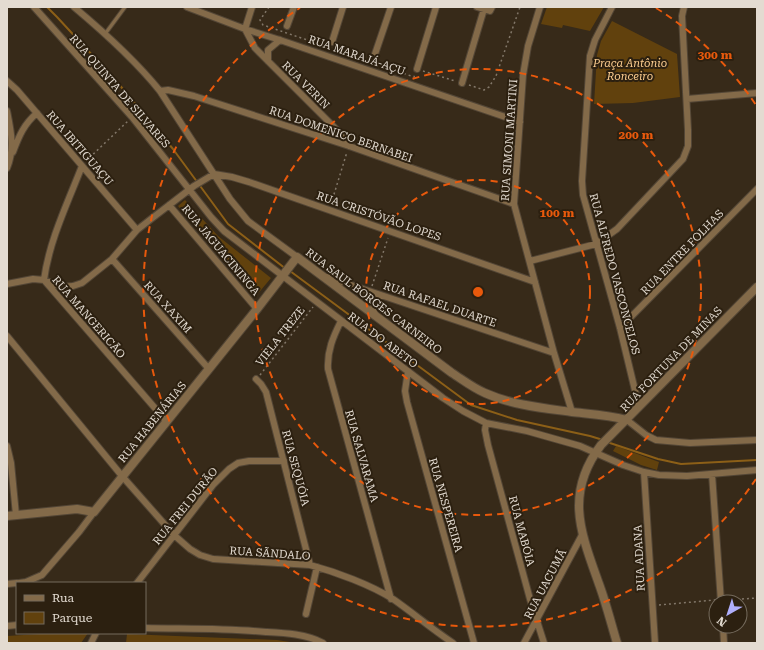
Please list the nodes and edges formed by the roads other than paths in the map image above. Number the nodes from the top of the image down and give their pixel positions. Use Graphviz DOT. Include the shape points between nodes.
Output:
graph roads {
  1 [pos="34,7"];
  2 [pos="74,7"];
  3 [pos="125,7"];
  4 [pos="187,7"];
  5 [pos="252,7"];
  6 [pos="294,7"];
  7 [pos="343,7"];
  8 [pos="391,7"];
  9 [pos="436,7"];
  10 [pos="477,7"];
  11 [pos="492,7"];
  12 [pos="540,7"];
  13 [pos="612,7"];
  14 [pos="684,7"];
  15 [pos="484,9"];
  16 [pos="288,26"];
  17 [pos="245,29"];
  18 [pos="105,34"];
  19 [pos="280,40"];
  20 [pos="332,42"];
  21 [pos="375,54"];
  22 [pos="268,61"];
  23 [pos="417,69"];
  24 [pos="7,81"];
  25 [pos="462,83"];
  26 [pos="160,91"];
  27 [pos="757,93"];
  28 [pos="687,99"];
  29 [pos="7,111"];
  30 [pos="36,113"];
  31 [pos="520,122"];
  32 [pos="330,124"];
  33 [pos="316,135"];
  34 [pos="349,146"];
  35 [pos="11,158"];
  36 [pos="82,166"];
  37 [pos="7,168"];
  38 [pos="212,175"];
  39 [pos="192,188"];
  40 [pos="757,189"];
  41 [pos="169,204"];
  42 [pos="514,204"];
  43 [pos="137,230"];
  44 [pos="596,244"];
  45 [pos="112,259"];
  46 [pos="295,259"];
  47 [pos="530,261"];
  48 [pos="284,274"];
  49 [pos="320,274"];
  50 [pos="44,280"];
  51 [pos="536,282"];
  52 [pos="7,284"];
  53 [pos="757,287"];
  54 [pos="380,295"];
  55 [pos="257,309"];
  56 [pos="375,316"];
  57 [pos="341,321"];
  58 [pos="620,328"];
  59 [pos="7,336"];
  60 [pos="554,353"];
  61 [pos="209,369"];
  62 [pos="408,371"];
  63 [pos="256,379"];
  64 [pos="639,407"];
  65 [pos="572,412"];
  66 [pos="626,420"];
  67 [pos="167,422"];
  68 [pos="486,423"];
  69 [pos="757,440"];
  70 [pos="7,446"];
  71 [pos="596,452"];
  72 [pos="284,461"];
  73 [pos="757,470"];
  74 [pos="644,472"];
  75 [pos="712,474"];
  76 [pos="122,476"];
  77 [pos="94,512"];
  78 [pos="16,515"];
  79 [pos="7,516"];
  80 [pos="174,535"];
  81 [pos="582,535"];
  82 [pos="310,565"];
  83 [pos="317,567"];
  84 [pos="26,582"];
  85 [pos="138,582"];
  86 [pos="721,594"];
  87 [pos="392,598"];
  88 [pos="306,614"];
  89 [pos="537,621"];
  90 [pos="146,628"];
  91 [pos="96,634"];
  92 [pos="91,643"];
  93 [pos="323,643"];
  94 [pos="453,643"];
  95 [pos="474,643"];
  96 [pos="524,643"];
  97 [pos="544,643"];
  98 [pos="617,643"];
  99 [pos="655,643"];
  1 -- 39 [label="street, RUA QUINTA DE SILVARES"];
  2 -- 18 [label="street, RUA SAUL BORGES CARNEIRO"];
  3 -- 18 [label="lane"];
  4 -- 17 [label="street, RUA MARAJÁ-AÇU"];
  5 -- 17 [label="street"];
  6 -- 16 [label="street"];
  7 -- 20 [label="street"];
  8 -- 21 [label="street"];
  9 -- 23 [label="street"];
  10 -- 15 [label="street"];
  11 -- 15 [label="street" via="490,11"];
  12 -- 31 [label="street, RUA SIMONI MARTINI" via="528,46"];
  13 -- 44 [label="street, RUA ALFREDO VASCONCELOS" via="590,56 582,181 583,195"];
  14 -- 28 [label="street" via="682,16"];
  15 -- 25 [label="street"];
  17 -- 19 [label="street, RUA MARAJÁ-AÇU"];
  17 -- 22 [label="street, RUA VERIN" via="255,48"];
  18 -- 26 [label="street, RUA SAUL BORGES CARNEIRO" via="132,59"];
  19 -- 22 [label="street, RUA VERIN" via="268,50"];
  19 -- 31 [label="street, RUA MARAJÁ-AÇU"];
  22 -- 32 [label="street, RUA VERIN"];
  24 -- 30 [label="street, RUA IBITIGUAÇU"];
  26 -- 33 [label="street, RUA DOMENICO BERNABEI" via="168,90 194,96"];
  26 -- 38 [label="street, RUA SAUL BORGES CARNEIRO"];
  27 -- 28 [label="street"];
  28 -- 44 [label="street" via="688,146 683,159 617,229"];
  29 -- 35 [label="street" via="12,134"];
  30 -- 35 [label="street" via="22,129"];
  30 -- 36 [label="street, RUA IBITIGUAÇU"];
  31 -- 42 [label="street, RUA SIMONI MARTINI"];
  32 -- 33 [label="street, RUA VERIN" via="326,132"];
  32 -- 34 [label="street, RUA VERIN"];
  33 -- 34 [label="street, RUA DOMENICO BERNABEI"];
  34 -- 42 [label="street, RUA DOMENICO BERNABEI"];
  35 -- 37 [label="street"];
  36 -- 43 [label="street, RUA IBITIGUAÇU"];
  36 -- 50 [label="street, RUA MANGERICÃO" via="45,266"];
  38 -- 39 [label="street"];
  38 -- 46 [label="street, RUA SAUL BORGES CARNEIRO" via="248,221"];
  38 -- 51 [label="street, RUA CRISTÓVÃO LOPES" via="249,182"];
  39 -- 41 [label="street"];
  39 -- 48 [label="street, RUA DO ABETO" via="224,231"];
  40 -- 58 [label="street, RUA ENTRE FOLHAS"];
  41 -- 43 [label="street"];
  41 -- 55 [label="street, RUA JAGUACININGA"];
  42 -- 47 [label="street, RUA SIMONI MARTINI"];
  43 -- 45 [label="street"];
  44 -- 47 [label="street"];
  44 -- 58 [label="street, RUA ALFREDO VASCONCELOS"];
  45 -- 50 [label="street" via="82,283 73,286 62,287"];
  45 -- 61 [label="street, RUA XAXIM"];
  46 -- 48 [label="street, RUA HABENÁRIAS"];
  46 -- 49 [label="street, RUA SAUL BORGES CARNEIRO"];
  47 -- 51 [label="street, RUA SIMONI MARTINI"];
  48 -- 55 [label="street, RUA HABENÁRIAS"];
  48 -- 57 [label="street, RUA DO ABETO"];
  49 -- 54 [label="street, RUA RAFAEL DUARTE"];
  49 -- 56 [label="street, RUA SAUL BORGES CARNEIRO"];
  50 -- 52 [label="street" via="24,280"];
  50 -- 67 [label="street, RUA MANGERICÃO"];
  51 -- 60 [label="street, RUA SIMONI MARTINI"];
  53 -- 64 [label="street, RUA FORTUNA DE MINAS"];
  54 -- 56 [label="street" via="373,304"];
  54 -- 60 [label="street, RUA RAFAEL DUARTE"];
  55 -- 61 [label="street, RUA HABENÁRIAS"];
  56 -- 65 [label="street, RUA SAUL BORGES CARNEIRO" via="452,373 485,393 511,402"];
  57 -- 62 [label="street, RUA DO ABETO"];
  57 -- 87 [label="street, RUA SALVARAMA" via="329,349 328,369"];
  58 -- 64 [label="street, RUA ALFREDO VASCONCELOS"];
  59 -- 76 [label="street, RUA SÃNDALO"];
  60 -- 65 [label="street, RUA SIMONI MARTINI"];
  61 -- 67 [label="street, RUA HABENÁRIAS"];
  62 -- 68 [label="street, RUA DO ABETO" via="443,398"];
  62 -- 95 [label="street, RUA NESPEREIRA" via="405,391 407,402"];
  63 -- 72 [label="street, RUA SEQUÓIA" via="266,392"];
  64 -- 66 [label="street, RUA FORTUNA DE MINAS"];
  65 -- 66 [label="street, RUA SAUL BORGES CARNEIRO" via="613,416"];
  66 -- 69 [label="street, RUA SAUL BORGES CARNEIRO" via="656,440 690,443"];
  66 -- 71 [label="street, RUA FORTUNA DE MINAS"];
  67 -- 76 [label="street, RUA HABENÁRIAS"];
  68 -- 71 [label="street, RUA DO ABETO" via="526,430"];
  68 -- 89 [label="street, RUA MABÓIA" via="488,445"];
  70 -- 78 [label="street"];
  71 -- 74 [label="street, RUA DO ABETO"];
  71 -- 81 [label="street" via="582,480 578,500"];
  72 -- 80 [label="street, RUA FREI DURÃO" via="249,461 238,463 229,469 213,485"];
  72 -- 82 [label="street, RUA SEQUÓIA"];
  73 -- 75 [label="street, RUA DO ABETO"];
  74 -- 75 [label="street, RUA DO ABETO" via="659,476"];
  74 -- 99 [label="street, RUA ADANA"];
  75 -- 86 [label="street"];
  76 -- 77 [label="street, RUA HABENÁRIAS"];
  76 -- 80 [label="street, RUA SÃNDALO"];
  77 -- 78 [label="street" via="77,509"];
  77 -- 84 [label="street, RUA HABENÁRIAS" via="42,575"];
  78 -- 79 [label="street"];
  80 -- 82 [label="street, RUA SÃNDALO" via="190,549 213,559"];
  80 -- 85 [label="street, RUA FREI DURÃO"];
  81 -- 89 [label="street, RUA UACUMÃ"];
  81 -- 98 [label="street"];
  82 -- 83 [label="street, RUA SÃNDALO"];
  83 -- 87 [label="street, RUA SÃNDALO"];
  83 -- 88 [label="street"];
  87 -- 94 [label="street, RUA SÃNDALO"];
  89 -- 96 [label="street, RUA UACUMÃ"];
  89 -- 97 [label="street, RUA MABÓIA"];
  90 -- 93 [label="street" via="212,628 272,632 293,634"];
  91 -- 92 [label="street"];
}
